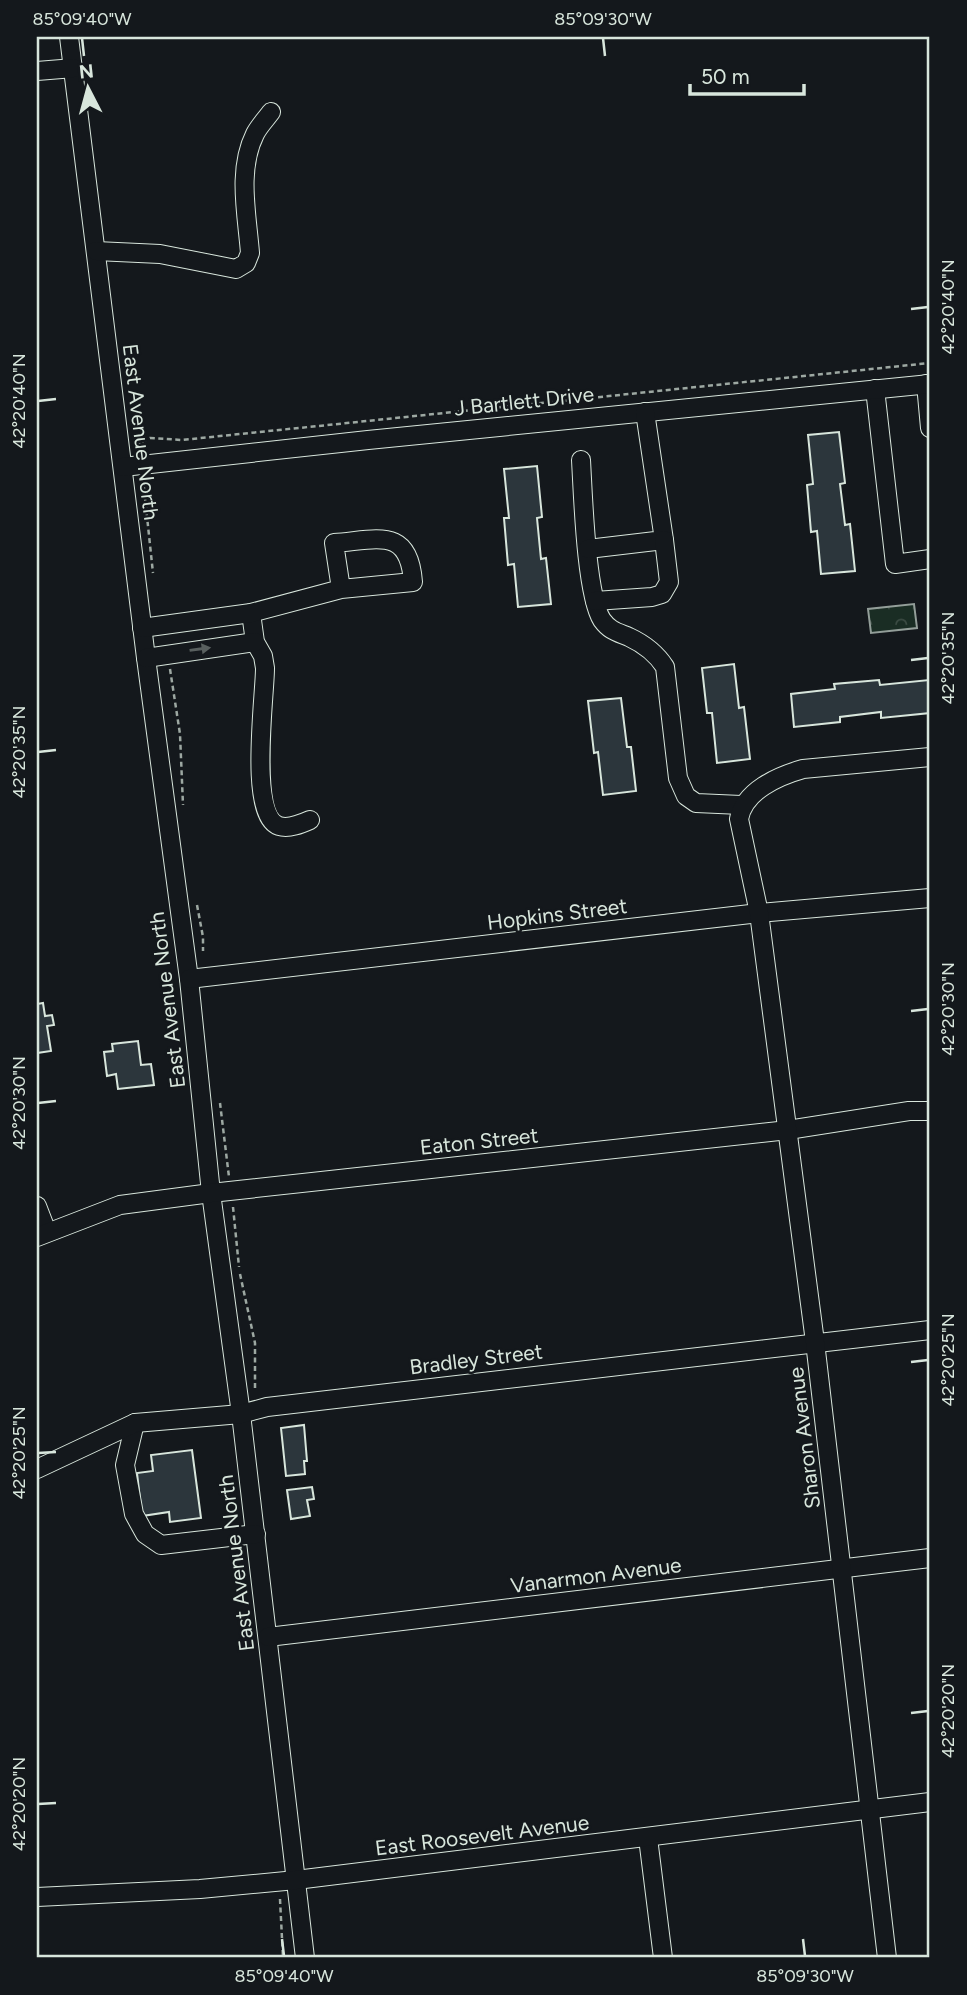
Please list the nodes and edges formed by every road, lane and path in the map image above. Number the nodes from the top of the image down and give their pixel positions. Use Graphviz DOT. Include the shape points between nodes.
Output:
graph roads {
  1 [pos="69,37"];
  2 [pos="74,68"];
  3 [pos="37,71"];
  4 [pos="271,111"];
  5 [pos="96,251"];
  6 [pos="930,363"];
  7 [pos="928,384"];
  8 [pos="875,389"];
  9 [pos="645,412"];
  10 [pos="930,429"];
  11 [pos="580,460"];
  12 [pos="142,465"];
  13 [pos="123,467"];
  14 [pos="664,540"];
  15 [pos="588,549"];
  16 [pos="930,559"];
  17 [pos="153,572"];
  18 [pos="341,589"];
  19 [pos="595,601"];
  20 [pos="251,613"];
  21 [pos="142,628"];
  22 [pos="255,642"];
  23 [pos="167,654"];
  24 [pos="146,658"];
  25 [pos="930,757"];
  26 [pos="183,805"];
  27 [pos="741,805"];
  28 [pos="310,820"];
  29 [pos="930,898"];
  30 [pos="197,905"];
  31 [pos="759,913"];
  32 [pos="196,978"];
  33 [pos="219,1100"];
  34 [pos="930,1111"];
  35 [pos="788,1130"];
  36 [pos="231,1191"];
  37 [pos="211,1193"];
  38 [pos="37,1206"];
  39 [pos="42,1234"];
  40 [pos="930,1330"];
  41 [pos="816,1342"];
  42 [pos="249,1412"];
  43 [pos="135,1423"];
  44 [pos="37,1469"];
  45 [pos="256,1534"];
  46 [pos="930,1558"];
  47 [pos="841,1569"];
  48 [pos="268,1637"];
  49 [pos="930,1802"];
  50 [pos="869,1810"];
  51 [pos="649,1838"];
  52 [pos="296,1880"];
  53 [pos="37,1897"];
  54 [pos="280,1904"];
  55 [pos="283,1958"];
  56 [pos="305,1958"];
  57 [pos="663,1958"];
  58 [pos="887,1958"];
  1 -- 2 [label="street, East Avenue North"];
  2 -- 3 [label="street"];
  2 -- 5 [label="street, East Avenue North"];
  4 -- 5 [label="street" via="247,156 244,182 250,253 246,263 236,269 160,254"];
  5 -- 13 [label="street, East Avenue North"];
  6 -- 12 [label="path" via="182,440 150,438 139,443"];
  7 -- 8 [label="street, J Bartlett Drive"];
  7 -- 10 [label="street"];
  8 -- 9 [label="street, J Bartlett Drive"];
  8 -- 16 [label="street" via="895,564"];
  9 -- 12 [label="street, J Bartlett Drive"];
  9 -- 14 [label="street"];
  11 -- 15 [label="street"];
  12 -- 13 [label="street, J Bartlett Drive"];
  12 -- 17 [label="path"];
  13 -- 21 [label="street, East Avenue North"];
  14 -- 15 [label="street"];
  14 -- 19 [label="street" via="669,582 662,594"];
  15 -- 19 [label="street"];
  18 -- 18 [label="street" via="334,543 390,541 408,552 413,582"];
  18 -- 20 [label="street"];
  19 -- 27 [label="street" via="601,619 613,632 647,647 665,667 678,778 686,796 696,803"];
  20 -- 21 [label="street"];
  20 -- 22 [label="street"];
  21 -- 24 [label="street, East Avenue North"];
  23 -- 22 [label="street, one-way"];
  22 -- 28 [label="street" via="265,668 260,778 266,814 279,826"];
  23 -- 24 [label="street"];
  23 -- 26 [label="path" via="180,734"];
  24 -- 32 [label="street, East Avenue North"];
  25 -- 27 [label="street" via="803,769 785,774"];
  27 -- 31 [label="street, Sharon Avenue" via="739,819"];
  29 -- 31 [label="street, Hopkins Street"];
  30 -- 32 [label="path" via="203,937"];
  31 -- 32 [label="street, Hopkins Street"];
  31 -- 35 [label="street, Sharon Avenue"];
  32 -- 37 [label="street, East Avenue North"];
  33 -- 36 [label="path"];
  34 -- 35 [label="street, Eaton Street"];
  35 -- 36 [label="street, Eaton Street"];
  35 -- 41 [label="street, Sharon Avenue"];
  36 -- 37 [label="street, Eaton Street"];
  36 -- 42 [label="path" via="239,1272 255,1343 255,1397"];
  37 -- 39 [label="street, Eaton Street" via="120,1205"];
  37 -- 42 [label="street, East Avenue North"];
  38 -- 39 [label="street"];
  40 -- 41 [label="street, Bradley Street"];
  41 -- 42 [label="street, Bradley Street"];
  41 -- 47 [label="street, Sharon Avenue"];
  42 -- 43 [label="street, Bradley Street"];
  42 -- 45 [label="street, East Avenue North"];
  43 -- 44 [label="street, Bradley Street"];
  43 -- 45 [label="street" via="125,1465 134,1514 145,1534 161,1545"];
  45 -- 48 [label="street, East Avenue North"];
  46 -- 47 [label="street, Vanarmon Avenue"];
  47 -- 48 [label="street, Vanarmon Avenue"];
  47 -- 50 [label="street, Sharon Avenue"];
  48 -- 52 [label="street, East Avenue North"];
  49 -- 50 [label="street, East Roosevelt Avenue"];
  50 -- 51 [label="street, East Roosevelt Avenue"];
  50 -- 58 [label="street, Sharon Avenue"];
  51 -- 52 [label="street, East Roosevelt Avenue"];
  51 -- 57 [label="street"];
  52 -- 53 [label="street, East Roosevelt Avenue"];
  52 -- 56 [label="street, East Avenue North"];
  54 -- 55 [label="path"];
}
